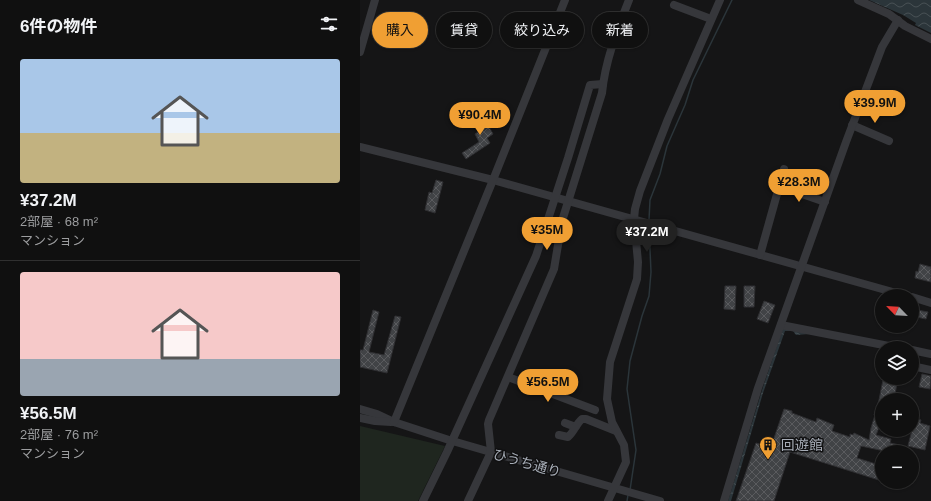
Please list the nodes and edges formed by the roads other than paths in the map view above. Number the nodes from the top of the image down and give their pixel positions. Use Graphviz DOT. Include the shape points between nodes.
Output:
graph roads {
  1 [pos="375,0"];
  2 [pos="565,0"];
  3 [pos="629,0"];
  4 [pos="720,0"];
  5 [pos="858,0"];
  6 [pos="674,5"];
  7 [pos="711,19"];
  8 [pos="898,20"];
  9 [pos="931,38"];
  10 [pos="360,52"];
  11 [pos="603,84"];
  12 [pos="852,125"];
  13 [pos="889,141"];
  14 [pos="360,147"];
  15 [pos="784,169"];
  16 [pos="494,180"];
  17 [pos="779,186"];
  18 [pos="554,198"];
  19 [pos="568,201"];
  20 [pos="825,202"];
  21 [pos="634,219"];
  22 [pos="760,255"];
  23 [pos="801,266"];
  24 [pos="882,289"];
  25 [pos="919,299"];
  26 [pos="931,303"];
  27 [pos="781,325"];
  28 [pos="875,343"];
  29 [pos="919,351"];
  30 [pos="931,354"];
  31 [pos="919,367"];
  32 [pos="931,370"];
  33 [pos="508,377"];
  34 [pos="360,409"];
  35 [pos="595,410"];
  36 [pos="360,418"];
  37 [pos="394,422"];
  38 [pos="565,423"];
  39 [pos="576,426"];
  40 [pos="616,431"];
  41 [pos="559,435"];
  42 [pos="452,441"];
  43 [pos="491,452"];
  44 [pos="614,488"];
  45 [pos="423,501"];
  46 [pos="468,501"];
  47 [pos="608,501"];
  48 [pos="660,501"];
  49 [pos="724,501"];
  1 -- 10 [label="street"];
  2 -- 16 [label="street"];
  3 -- 11 [label="street" via="607,63"];
  4 -- 7 [label="street"];
  5 -- 8 [label="street"];
  6 -- 7 [label="street"];
  7 -- 21 [label="street" via="640,191"];
  8 -- 9 [label="street"];
  8 -- 12 [label="street" via="882,47"];
  11 -- 18 [label="street" via="591,84 589,87"];
  11 -- 19 [label="street"];
  12 -- 13 [label="street"];
  12 -- 20 [label="street"];
  14 -- 16 [label="street"];
  15 -- 17 [label="street"];
  16 -- 18 [label="street"];
  16 -- 37 [label="street"];
  17 -- 20 [label="street"];
  17 -- 22 [label="street"];
  18 -- 19 [label="street"];
  18 -- 42 [label="street" via="531,267"];
  19 -- 21 [label="street"];
  19 -- 33 [label="street" via="554,269"];
  20 -- 23 [label="street"];
  21 -- 22 [label="street"];
  21 -- 40 [label="street" via="638,279 612,354 608,378 608,407"];
  22 -- 23 [label="street"];
  23 -- 24 [label="street"];
  23 -- 27 [label="street"];
  25 -- 26 [label="street"];
  27 -- 28 [label="street"];
  27 -- 49 [label="street" via="758,388"];
  29 -- 30 [label="street"];
  31 -- 32 [label="street"];
  33 -- 35 [label="street"];
  33 -- 43 [label="street" via="489,420"];
  34 -- 37 [label="street, ひうち通り"];
  36 -- 37 [label="street, ひうち通り"];
  37 -- 42 [label="street, ひうち通り"];
  38 -- 39 [label="street"];
  39 -- 40 [label="street" via="582,419 586,419"];
  39 -- 41 [label="street" via="568,437"];
  40 -- 44 [label="street" via="624,444 626,457"];
  42 -- 43 [label="street, ひうち通り"];
  42 -- 45 [label="street"];
  43 -- 44 [label="street, ひうち通り"];
  43 -- 46 [label="street"];
  44 -- 47 [label="street"];
  44 -- 48 [label="street, ひうち通り"];
}
